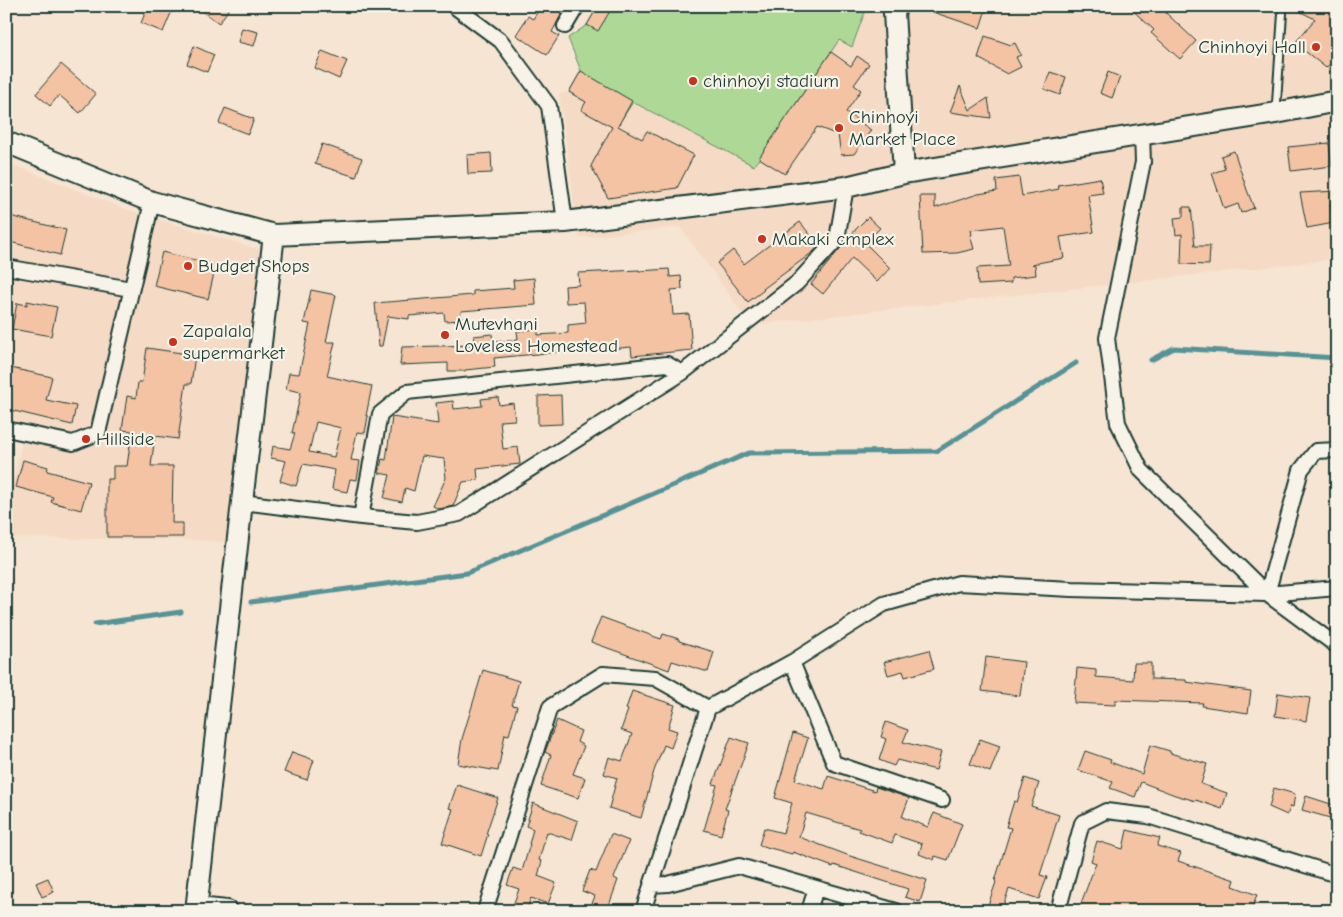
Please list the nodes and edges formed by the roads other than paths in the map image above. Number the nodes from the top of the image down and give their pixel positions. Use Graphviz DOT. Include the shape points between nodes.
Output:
graph roads {
  1 [pos="454,6"];
  2 [pos="577,6"];
  3 [pos="897,6"];
  4 [pos="1283,6"];
  5 [pos="565,26"];
  6 [pos="1337,101"];
  7 [pos="1276,113"];
  8 [pos="1142,134"];
  9 [pos="6,142"];
  10 [pos="904,173"];
  11 [pos="846,186"];
  12 [pos="152,202"];
  13 [pos="565,222"];
  14 [pos="274,235"];
  15 [pos="6,267"];
  16 [pos="131,289"];
  17 [pos="682,373"];
  18 [pos="6,429"];
  19 [pos="1337,450"];
  20 [pos="242,502"];
  21 [pos="361,518"];
  22 [pos="1337,588"];
  23 [pos="1267,594"];
  24 [pos="1337,646"];
  25 [pos="792,662"];
  26 [pos="708,708"];
  27 [pos="942,800"];
  28 [pos="1337,875"];
  29 [pos="650,885"];
  30 [pos="816,888"];
  31 [pos="197,910"];
  32 [pos="227,911"];
  33 [pos="485,911"];
  34 [pos="643,911"];
  35 [pos="809,911"];
  36 [pos="896,911"];
  37 [pos="1058,911"];
  1 -- 13 [label="street" via="501,41 549,106"];
  2 -- 5 [label="street"];
  3 -- 10 [label="street" via="894,13"];
  4 -- 7 [label="lane"];
  6 -- 7 [label="street"];
  7 -- 8 [label="street"];
  8 -- 10 [label="street"];
  8 -- 23 [label="street" via="1143,162 1107,338 1118,423 1141,470"];
  9 -- 12 [label="street"];
  10 -- 11 [label="street"];
  11 -- 13 [label="street"];
  11 -- 17 [label="street" via="837,238 797,283"];
  12 -- 14 [label="street"];
  12 -- 16 [label="street"];
  13 -- 14 [label="street"];
  14 -- 20 [label="street"];
  15 -- 16 [label="street"];
  16 -- 18 [label="street" via="98,433 74,443"];
  17 -- 21 [label="street" via="459,514 417,522"];
  17 -- 21 [label="street" via="667,364 406,392 380,414"];
  19 -- 23 [label="street" via="1316,451 1301,470"];
  20 -- 21 [label="street"];
  20 -- 31 [label="street"];
  22 -- 23 [label="street"];
  23 -- 24 [label="street"];
  23 -- 25 [label="street" via="959,583 884,604"];
  25 -- 26 [label="street"];
  25 -- 27 [label="street" via="834,763"];
  26 -- 29 [label="street"];
  26 -- 33 [label="street" via="655,678 603,674 550,706"];
  28 -- 37 [label="street" via="1148,816 1106,811 1082,823"];
  29 -- 30 [label="street" via="668,884 739,866"];
  29 -- 34 [label="street"];
  30 -- 35 [label="street"];
  30 -- 36 [label="street"];
  31 -- 32 [label="street"];
}
